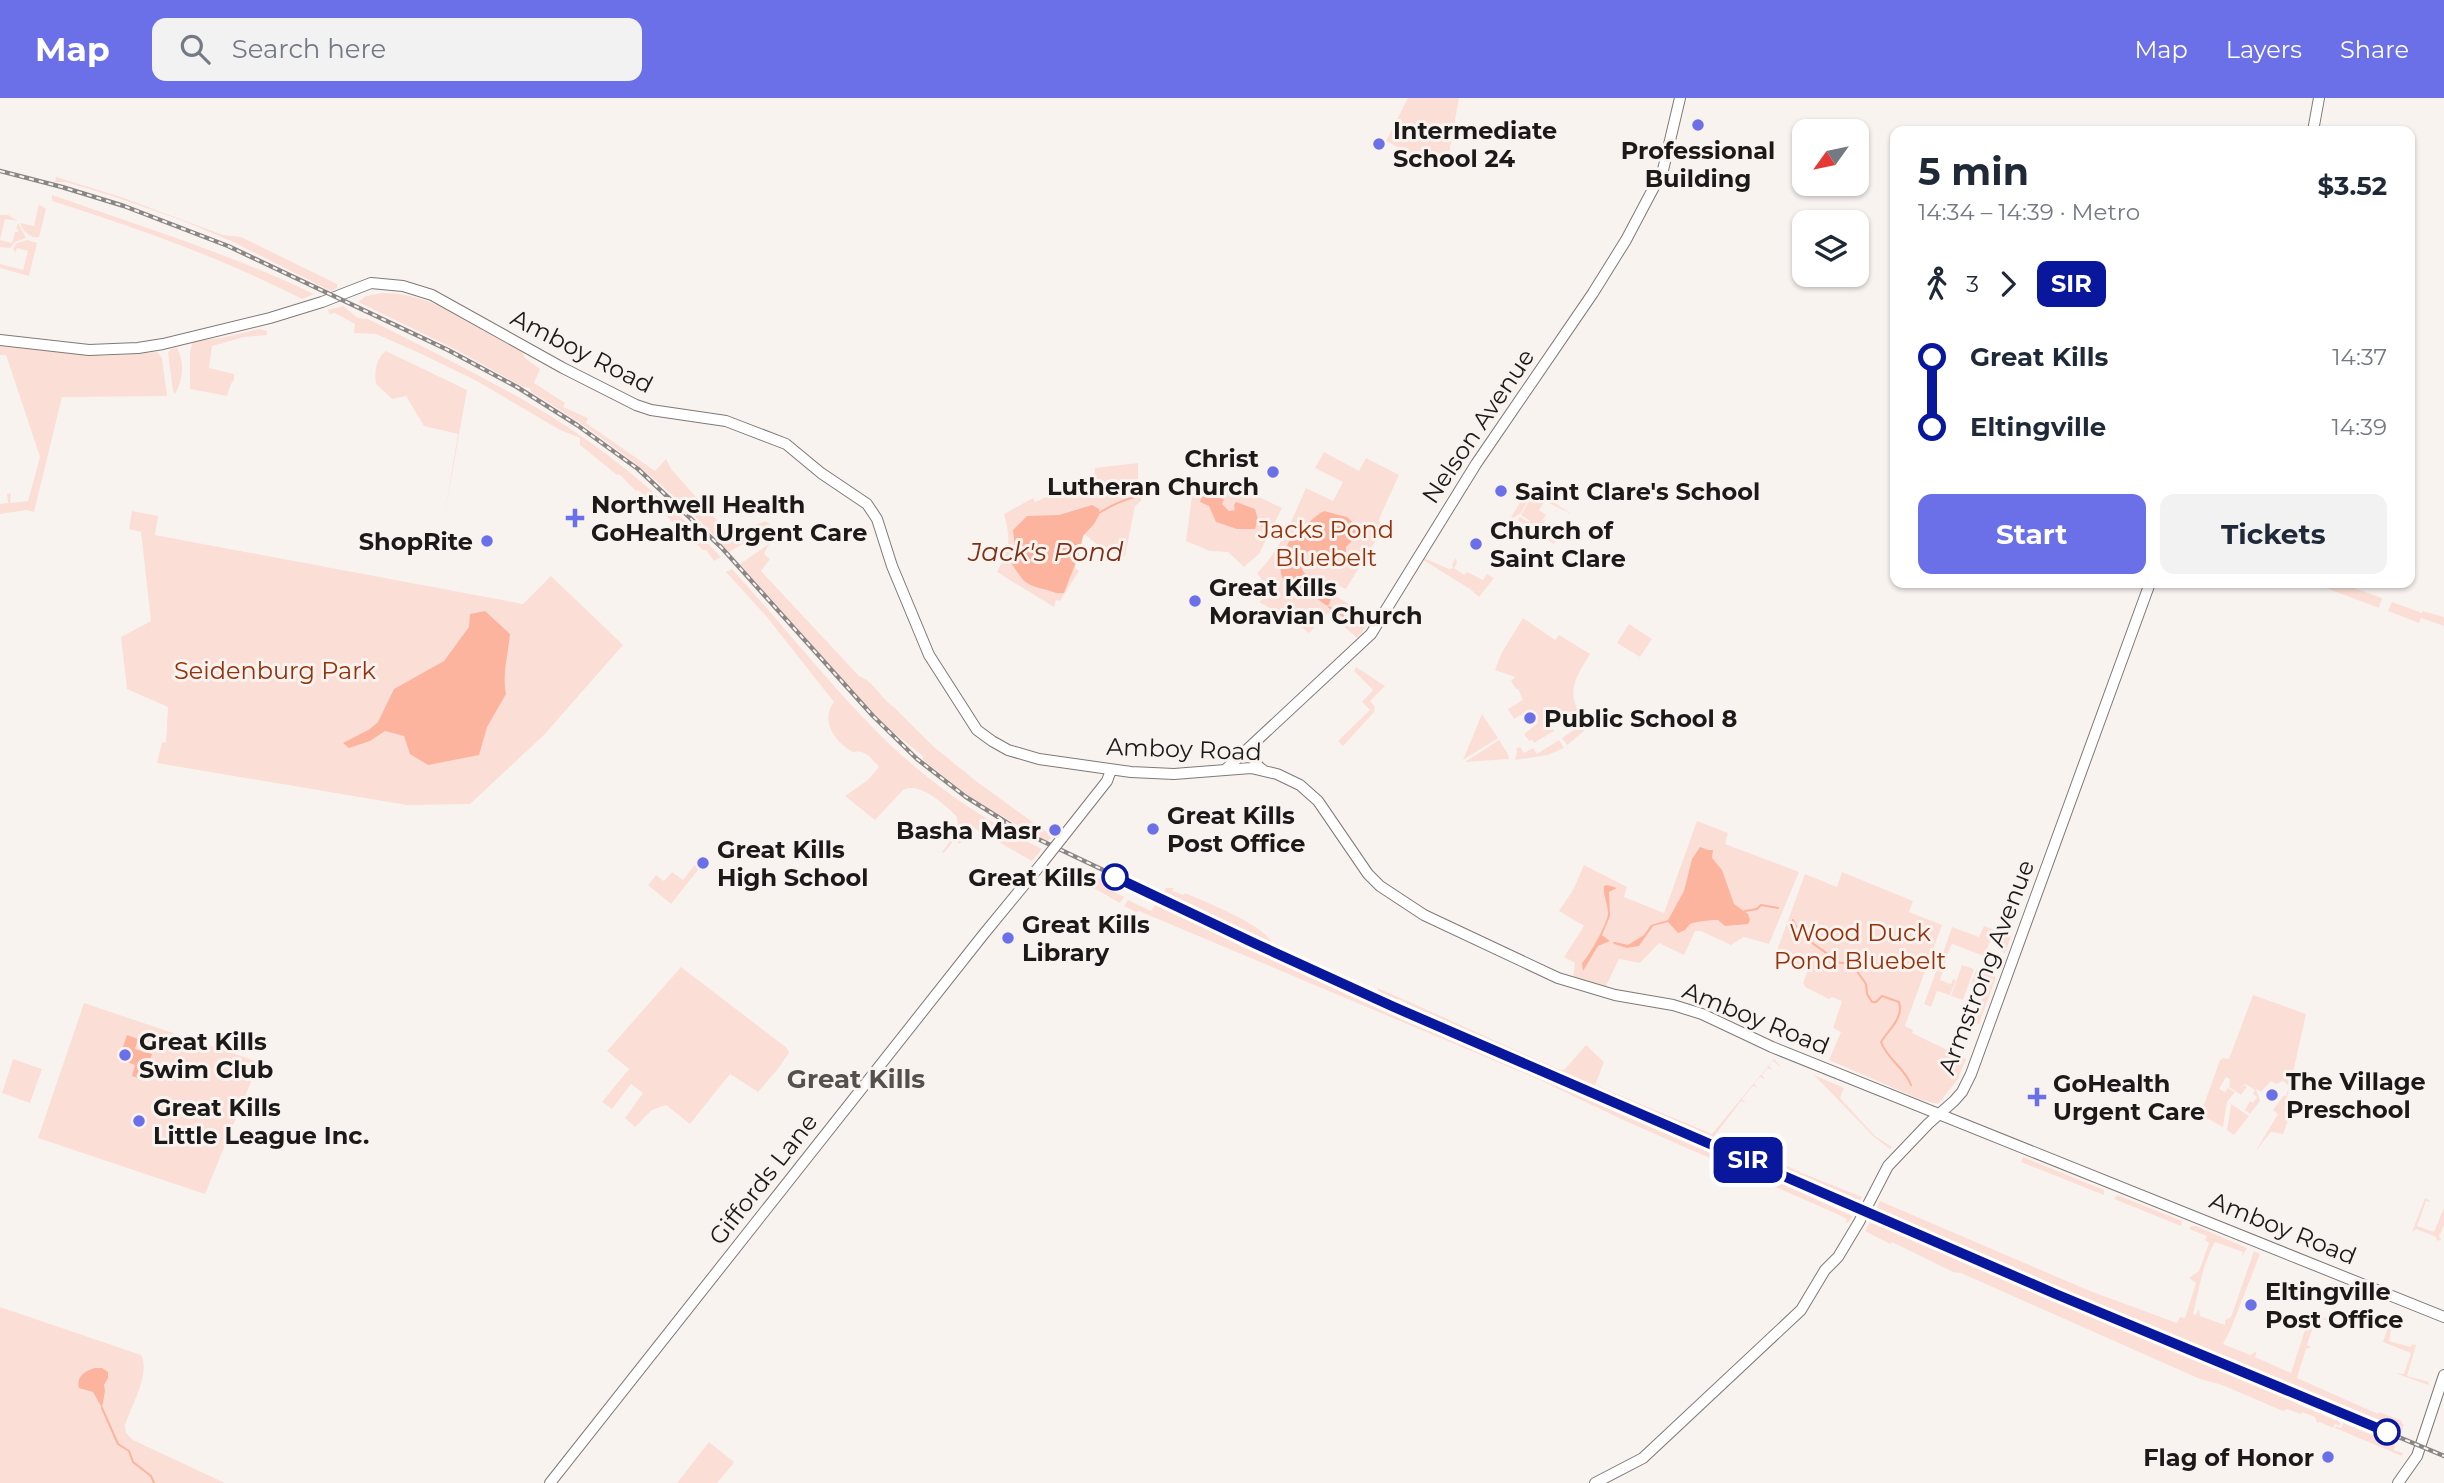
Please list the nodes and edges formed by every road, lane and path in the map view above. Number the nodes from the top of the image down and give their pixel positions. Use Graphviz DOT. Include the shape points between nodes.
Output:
graph roads {
  1 [pos="1680,98"];
  2 [pos="2319,98"];
  3 [pos="2314,126"];
  4 [pos="0,340"];
  5 [pos="2148,588"];
  6 [pos="1259,737"];
  7 [pos="1111,770"];
  8 [pos="1225,770"];
  9 [pos="1263,770"];
  10 [pos="1939,1115"];
  11 [pos="2444,1317"];
  12 [pos="2444,1374"];
  13 [pos="550,1483"];
  14 [pos="1595,1483"];
  15 [pos="2398,1483"];
  1 -- 6 [label="main road, Nelson Avenue" via="1663,170 1626,240 1476,464 1371,634"];
  2 -- 3 [label="main road"];
  4 -- 7 [label="main road, Amboy Road" via="89,350 138,348 270,318 371,283 432,295 636,405 726,421 786,444 872,508 925,647 977,730 1029,757"];
  5 -- 10 [label="main road, Armstrong Avenue" via="1971,1074 1962,1092"];
  6 -- 8 [label="main road, Nelson Avenue"];
  6 -- 9 [label="main road" via="1253,757"];
  7 -- 8 [label="main road, Amboy Road" via="1174,774"];
  7 -- 13 [label="main road, Giffords Lane, bridge" via="1107,781"];
  8 -- 9 [label="main road, Amboy Road"];
  9 -- 10 [label="main road, Amboy Road" via="1308,792 1368,874 1424,915 1551,975 1702,1014"];
  10 -- 11 [label="main road, Amboy Road"];
  10 -- 14 [label="main road, Armstrong Avenue" via="1888,1166 1852,1234 1801,1310 1643,1458"];
  12 -- 15 [label="main road" via="2417,1456"];
}
